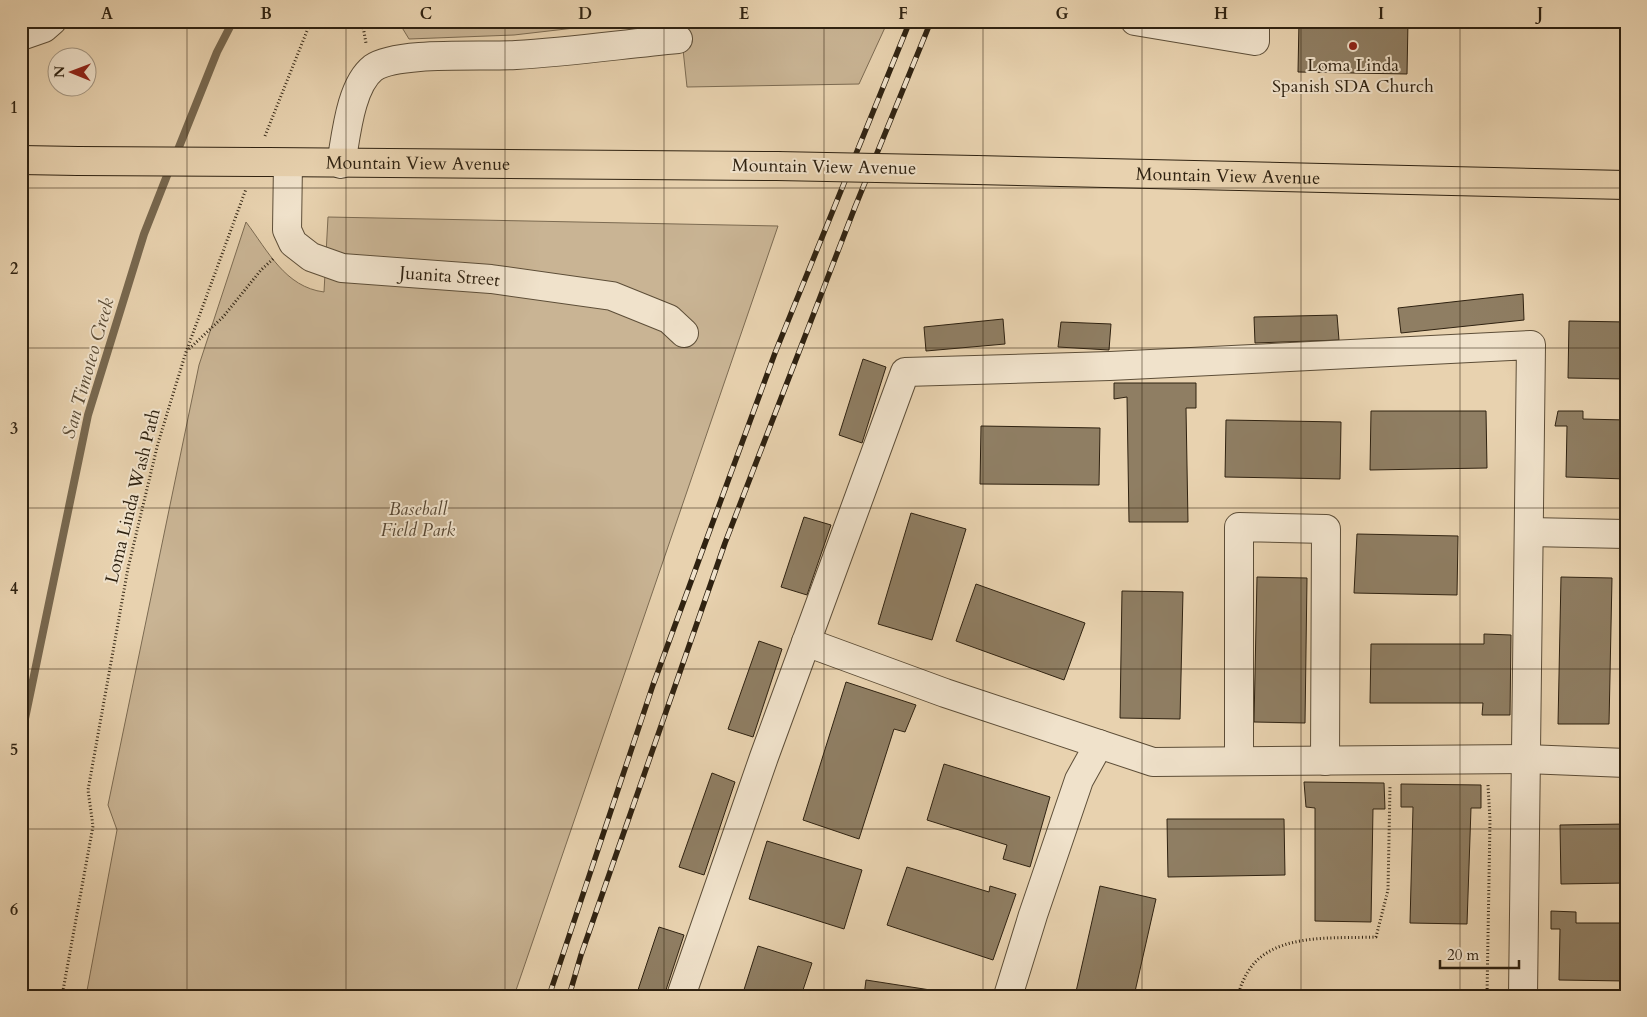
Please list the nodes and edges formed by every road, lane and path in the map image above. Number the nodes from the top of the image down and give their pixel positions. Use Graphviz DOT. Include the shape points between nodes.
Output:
graph roads {
  1 [pos="52,21"];
  2 [pos="311,21"];
  3 [pos="1135,21"];
  4 [pos="1256,21"];
  5 [pos="21,36"];
  6 [pos="678,39"];
  7 [pos="273,155"];
  8 [pos="21,160"];
  9 [pos="341,164"];
  10 [pos="1626,185"];
  11 [pos="247,186"];
  12 [pos="292,243"];
  13 [pos="684,333"];
  14 [pos="186,352"];
  15 [pos="1529,532"];
  16 [pos="1626,534"];
  17 [pos="806,642"];
  18 [pos="1099,744"];
  19 [pos="1390,760"];
  20 [pos="1487,760"];
  21 [pos="1526,760"];
  22 [pos="1239,761"];
  23 [pos="1325,761"];
  24 [pos="1626,762"];
  25 [pos="62,996"];
  26 [pos="681,996"];
  27 [pos="1008,996"];
  28 [pos="1238,996"];
  29 [pos="1487,996"];
  30 [pos="1523,996"];
  1 -- 5 [label="street" via="44,28"];
  2 -- 7 [label="path"];
  3 -- 4 [label="street" via="1255,41"];
  6 -- 9 [label="street" via="515,55 407,58 383,63 362,80 351,107"];
  7 -- 8 [label="main road, Mountain View Avenue, bridge"];
  7 -- 9 [label="main road, Mountain View Avenue"];
  7 -- 12 [label="street"];
  9 -- 10 [label="main road, Mountain View Avenue, bridge" via="777,166"];
  11 -- 14 [label="path, Loma Linda Wash Path"];
  12 -- 13 [label="street, Juanita Street" via="311,257 342,268 491,279 612,296 669,319"];
  12 -- 14 [label="path" via="260,270 223,317"];
  14 -- 25 [label="path, Loma Linda Wash Path" via="158,443 128,568 88,790 93,826"];
  15 -- 16 [label="street"];
  15 -- 17 [label="street" via="1531,345 1110,366 905,372"];
  15 -- 21 [label="street"];
  17 -- 18 [label="street"];
  17 -- 26 [label="street"];
  18 -- 22 [label="street" via="1153,762"];
  18 -- 27 [label="street" via="1080,780"];
  19 -- 20 [label="street"];
  19 -- 23 [label="street"];
  19 -- 28 [label="path" via="1388,890 1376,937 1304,940 1274,950 1253,964"];
  20 -- 21 [label="street"];
  20 -- 29 [label="path" via="1490,820"];
  21 -- 24 [label="street"];
  21 -- 30 [label="street"];
  22 -- 23 [label="street"];
  22 -- 23 [label="street" via="1239,527 1326,530"];
}
